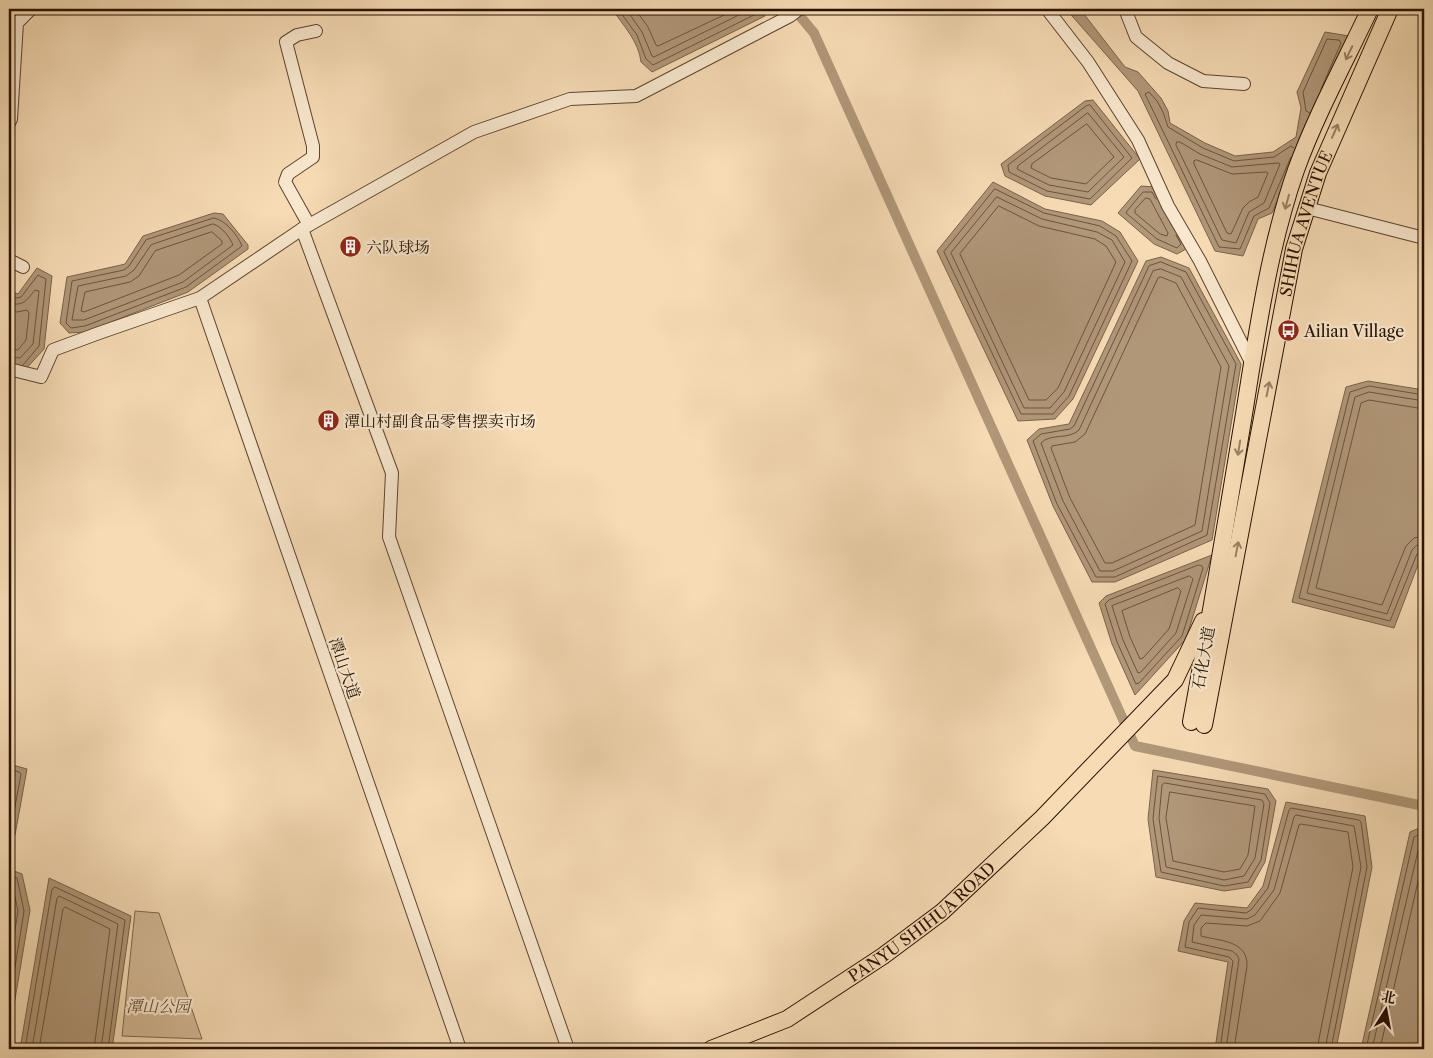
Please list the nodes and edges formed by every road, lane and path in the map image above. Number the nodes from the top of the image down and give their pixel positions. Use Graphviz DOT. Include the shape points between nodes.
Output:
graph roads {
  1 [pos="30,9"];
  2 [pos="1047,9"];
  3 [pos="1125,9"];
  4 [pos="1370,9"];
  5 [pos="1390,9"];
  6 [pos="791,11"];
  7 [pos="316,30"];
  8 [pos="1244,84"];
  9 [pos="9,123"];
  10 [pos="1306,208"];
  11 [pos="306,227"];
  12 [pos="1424,238"];
  13 [pos="9,260"];
  14 [pos="23,267"];
  15 [pos="200,298"];
  16 [pos="1252,364"];
  17 [pos="9,369"];
  18 [pos="1222,595"];
  19 [pos="1197,724"];
  20 [pos="460,1049"];
  21 [pos="568,1049"];
  22 [pos="711,1049"];
  1 -- 9 [label="street" via="17,23"];
  2 -- 16 [label="street" via="1088,62 1138,140 1168,206"];
  3 -- 8 [label="street" via="1136,37 1168,63 1203,81"];
  4 -- 16 [label="main road, SHIHUA AVENTUE, one-way" via="1311,132 1296,171 1274,245"];
  10 -- 5 [label="main road, SHIHUA AVENTUE, one-way" via="1318,173"];
  6 -- 11 [label="street" via="636,96 570,100 474,132"];
  7 -- 11 [label="street" via="286,42 314,157 288,174 285,182"];
  10 -- 12 [label="street"];
  18 -- 10 [label="main road, SHIHUA AVENTUE, one-way" via="1294,249"];
  11 -- 15 [label="street"];
  11 -- 21 [label="street" via="392,473 389,538"];
  13 -- 14 [label="street"];
  15 -- 17 [label="street" via="53,350 41,377"];
  15 -- 20 [label="street, 潭山大道"];
  16 -- 18 [label="main road, SHIHUA AVENTUE, one-way"];
  18 -- 19 [label="main road, 石化大道"];
  18 -- 22 [label="main road, PANYU SHIHUA ROAD" via="1175,680 1042,818 942,912 883,956 787,1019"];
}
